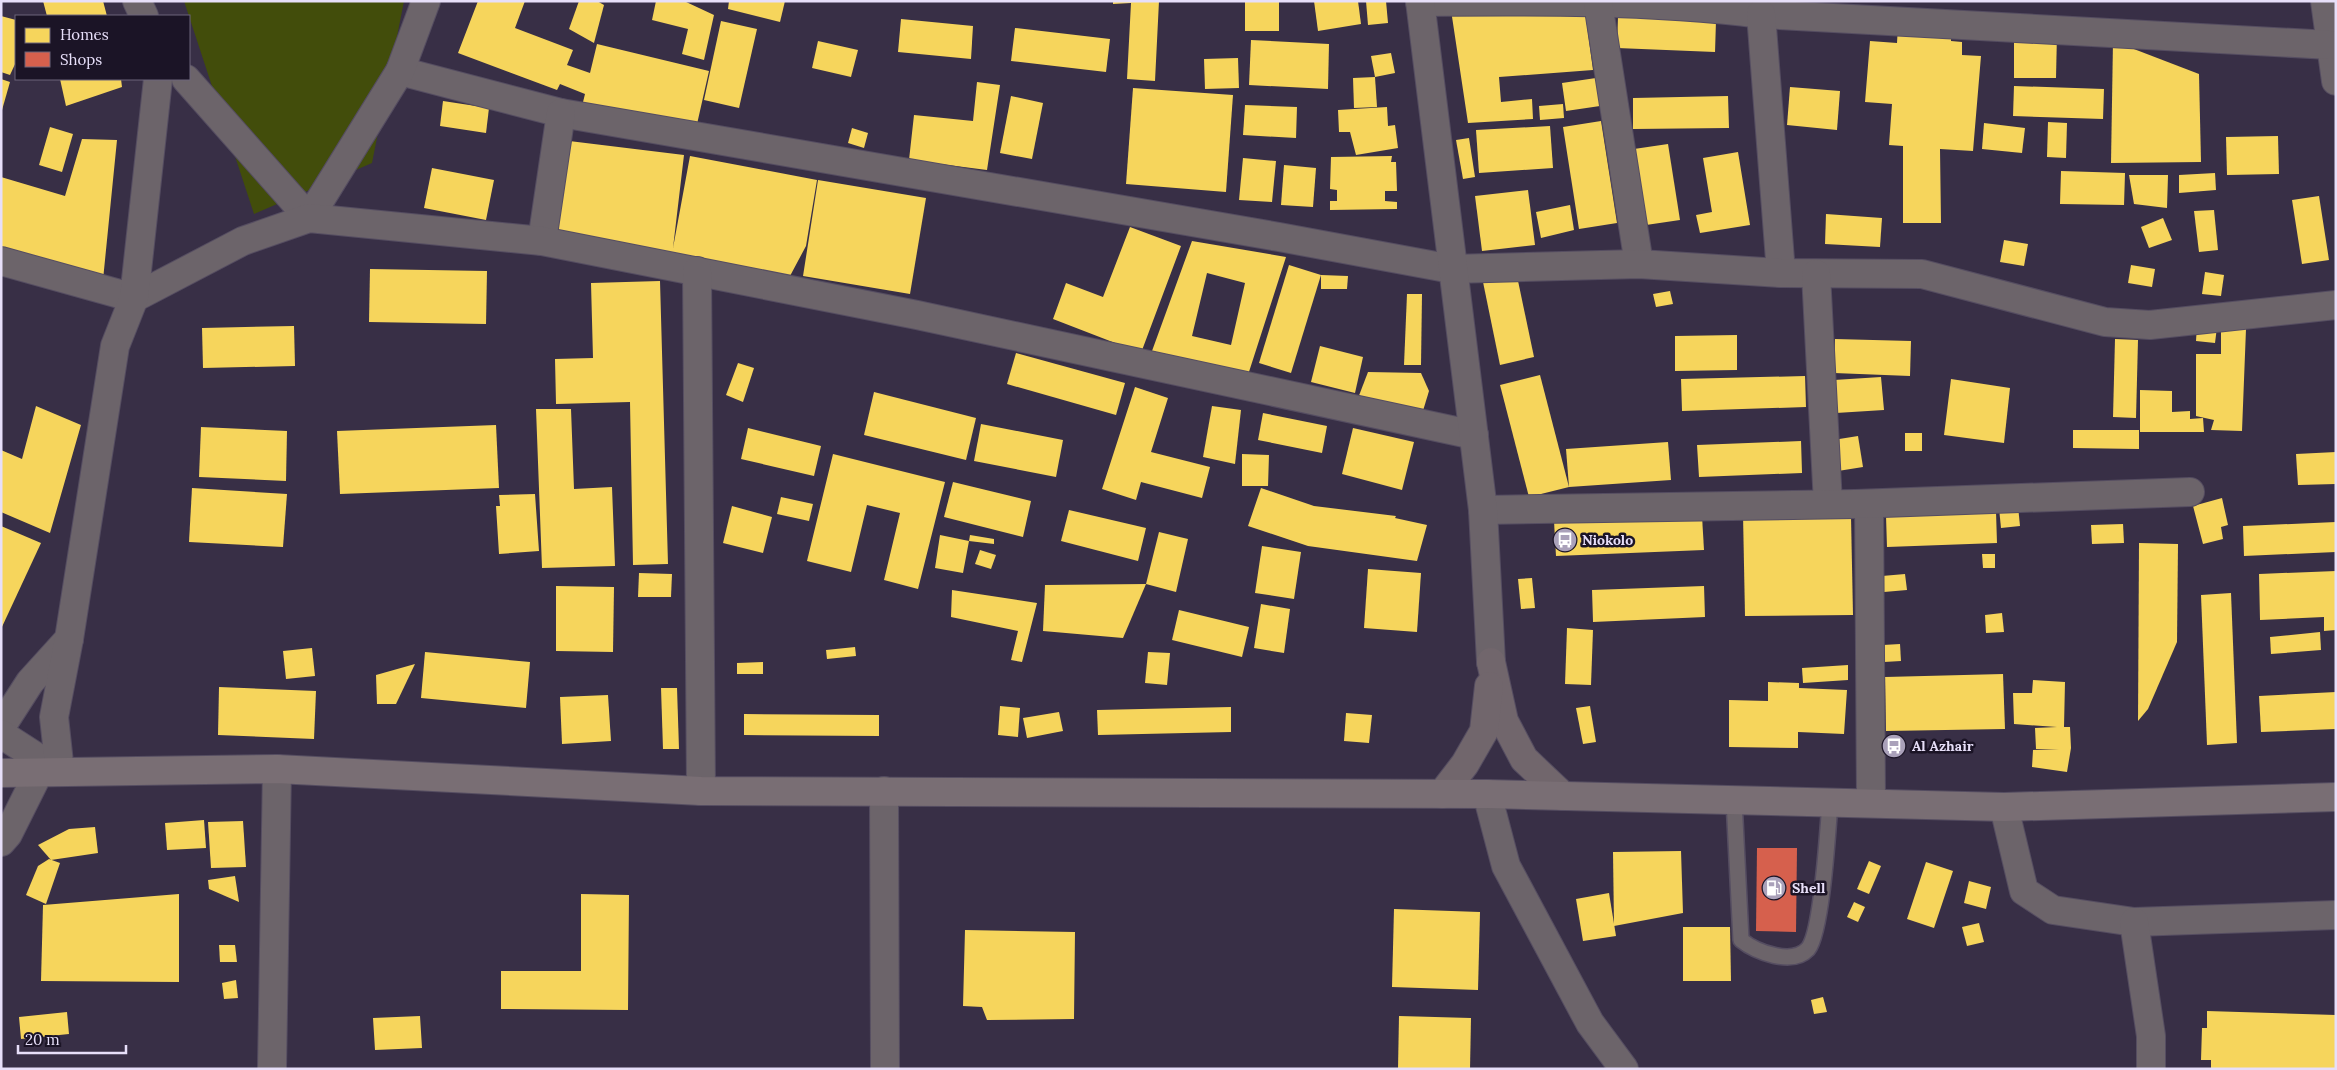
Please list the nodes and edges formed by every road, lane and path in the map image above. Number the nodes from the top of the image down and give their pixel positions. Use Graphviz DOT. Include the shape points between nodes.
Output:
graph roads {
  1 [pos="137,1"];
  2 [pos="426,1"];
  3 [pos="1420,1"];
  4 [pos="1565,1"];
  5 [pos="2325,1"];
  6 [pos="1598,3"];
  7 [pos="1721,5"];
  8 [pos="1760,14"];
  9 [pos="144,15"];
  10 [pos="2330,44"];
  11 [pos="400,71"];
  12 [pos="158,80"];
  13 [pos="187,80"];
  14 [pos="2336,80"];
  15 [pos="561,113"];
  16 [pos="309,218"];
  17 [pos="542,242"];
  18 [pos="1,261"];
  19 [pos="1640,264"];
  20 [pos="1452,269"];
  21 [pos="697,271"];
  22 [pos="1782,274"];
  23 [pos="1816,274"];
  24 [pos="134,298"];
  25 [pos="2336,305"];
  26 [pos="1474,435"];
  27 [pos="2190,492"];
  28 [pos="1828,504"];
  29 [pos="1869,504"];
  30 [pos="1483,510"];
  31 [pos="69,639"];
  32 [pos="1491,662"];
  33 [pos="1,727"];
  34 [pos="1,734"];
  35 [pos="277,769"];
  36 [pos="2,770"];
  37 [pos="50,772"];
  38 [pos="884,790"];
  39 [pos="701,791"];
  40 [pos="1442,794"];
  41 [pos="1487,794"];
  42 [pos="1563,796"];
  43 [pos="2336,796"];
  44 [pos="1734,800"];
  45 [pos="1830,802"];
  46 [pos="1871,803"];
  47 [pos="2004,807"];
  48 [pos="1,842"];
  49 [pos="2336,915"];
  50 [pos="2134,922"];
  51 [pos="272,1069"];
  52 [pos="885,1069"];
  53 [pos="1624,1069"];
  54 [pos="2151,1069"];
  1 -- 9 [label="street"];
  2 -- 11 [label="street"];
  3 -- 4 [label="street"];
  3 -- 20 [label="street"];
  4 -- 6 [label="street"];
  5 -- 10 [label="street"];
  6 -- 7 [label="street"];
  6 -- 19 [label="street"];
  7 -- 8 [label="street"];
  8 -- 10 [label="street"];
  8 -- 22 [label="street"];
  10 -- 14 [label="street"];
  11 -- 15 [label="street"];
  11 -- 16 [label="street"];
  12 -- 24 [label="street"];
  13 -- 16 [label="street"];
  15 -- 17 [label="street"];
  15 -- 20 [label="street"];
  16 -- 17 [label="street"];
  16 -- 24 [label="street" via="243,241"];
  17 -- 21 [label="street"];
  18 -- 24 [label="street"];
  19 -- 20 [label="street"];
  19 -- 22 [label="street"];
  20 -- 26 [label="street"];
  21 -- 26 [label="street"];
  21 -- 39 [label="street"];
  22 -- 23 [label="street"];
  23 -- 25 [label="street" via="1922,274 2105,322 2150,325"];
  23 -- 28 [label="street"];
  24 -- 31 [label="street" via="115,346"];
  26 -- 30 [label="street"];
  27 -- 29 [label="street"];
  28 -- 29 [label="street"];
  28 -- 30 [label="street"];
  29 -- 46 [label="street"];
  30 -- 32 [label="street"];
  31 -- 33 [label="street" via="30,682"];
  31 -- 37 [label="street" via="54,717"];
  32 -- 40 [label="main road" via="1484,731"];
  32 -- 42 [label="main road" via="1504,721 1524,759"];
  34 -- 37 [label="street"];
  35 -- 37 [label="main road"];
  35 -- 39 [label="main road"];
  35 -- 51 [label="street"];
  36 -- 37 [label="main road"];
  37 -- 48 [label="street"];
  38 -- 39 [label="main road"];
  38 -- 40 [label="main road"];
  38 -- 52 [label="street"];
  40 -- 41 [label="main road"];
  41 -- 42 [label="main road"];
  41 -- 53 [label="street" via="1506,866 1590,1022"];
  42 -- 44 [label="main road"];
  43 -- 47 [label="main road"];
  44 -- 45 [label="main road"];
  44 -- 45 [label="lane" via="1741,940 1751,948 1786,956 1801,954 1809,948 1813,938 1823,882"];
  45 -- 46 [label="main road"];
  46 -- 47 [label="main road"];
  47 -- 50 [label="street" via="2024,891 2053,910"];
  49 -- 50 [label="street"];
  50 -- 54 [label="street" via="2151,1036"];
}
